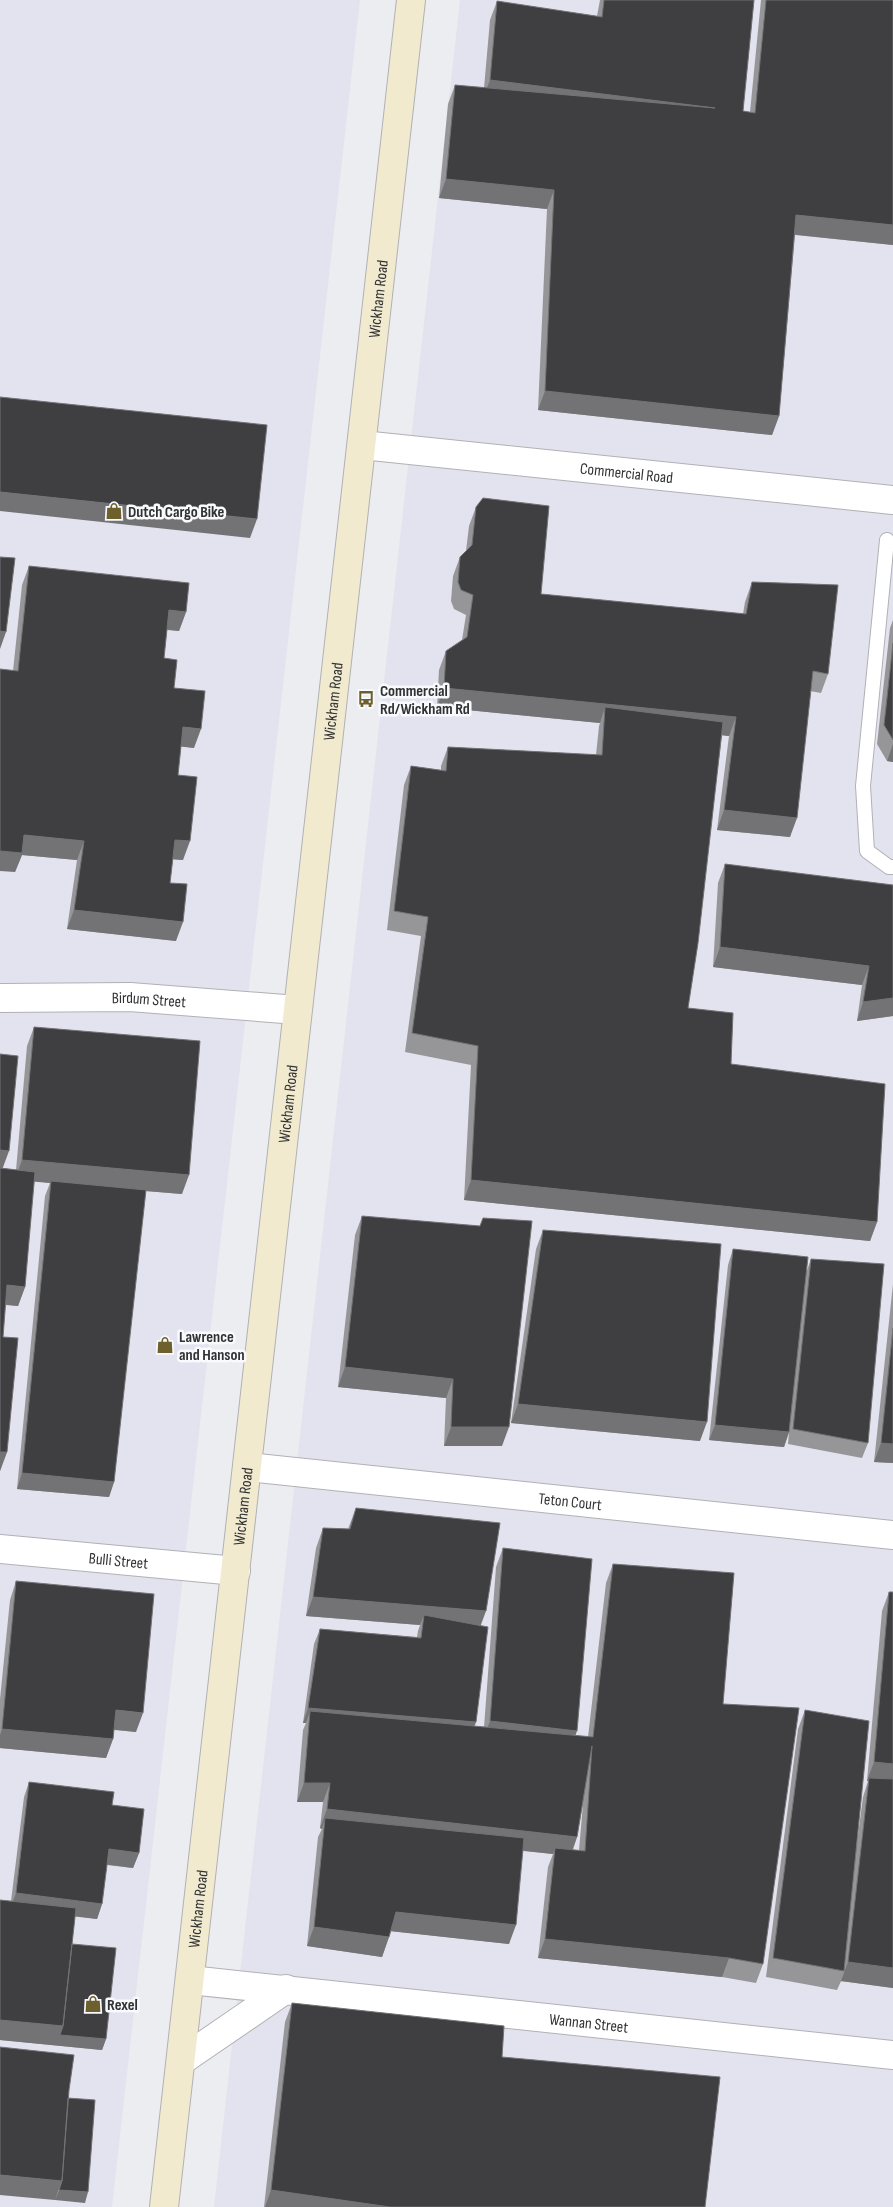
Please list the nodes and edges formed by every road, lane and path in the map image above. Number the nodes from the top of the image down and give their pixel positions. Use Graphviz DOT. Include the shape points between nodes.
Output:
graph roads {
  1 [pos="411,0"];
  2 [pos="362,445"];
  3 [pos="893,500"];
  4 [pos="887,540"];
  5 [pos="893,867"];
  6 [pos="0,998"];
  7 [pos="296,1010"];
  8 [pos="248,1467"];
  9 [pos="893,1535"];
  10 [pos="0,1549"];
  11 [pos="236,1571"];
  12 [pos="190,1980"];
  13 [pos="286,1990"];
  14 [pos="893,2055"];
  15 [pos="180,2061"];
  16 [pos="164,2207"];
  1 -- 2 [label="main road, Wickham Road"];
  2 -- 3 [label="street, Commercial Road"];
  2 -- 7 [label="main road, Wickham Road"];
  4 -- 5 [label="lane" via="864,786 867,851"];
  6 -- 7 [label="street, Birdum Street" via="130,997"];
  7 -- 8 [label="main road, Wickham Road"];
  8 -- 9 [label="street, Teton Court"];
  8 -- 11 [label="main road, Wickham Road"];
  10 -- 11 [label="street, Bulli Street"];
  11 -- 12 [label="main road, Wickham Road"];
  12 -- 13 [label="street, Wannan Street"];
  12 -- 15 [label="main road, Wickham Road"];
  13 -- 14 [label="street, Wannan Street"];
  13 -- 15 [label="street"];
  15 -- 16 [label="main road, Wickham Road"];
}
